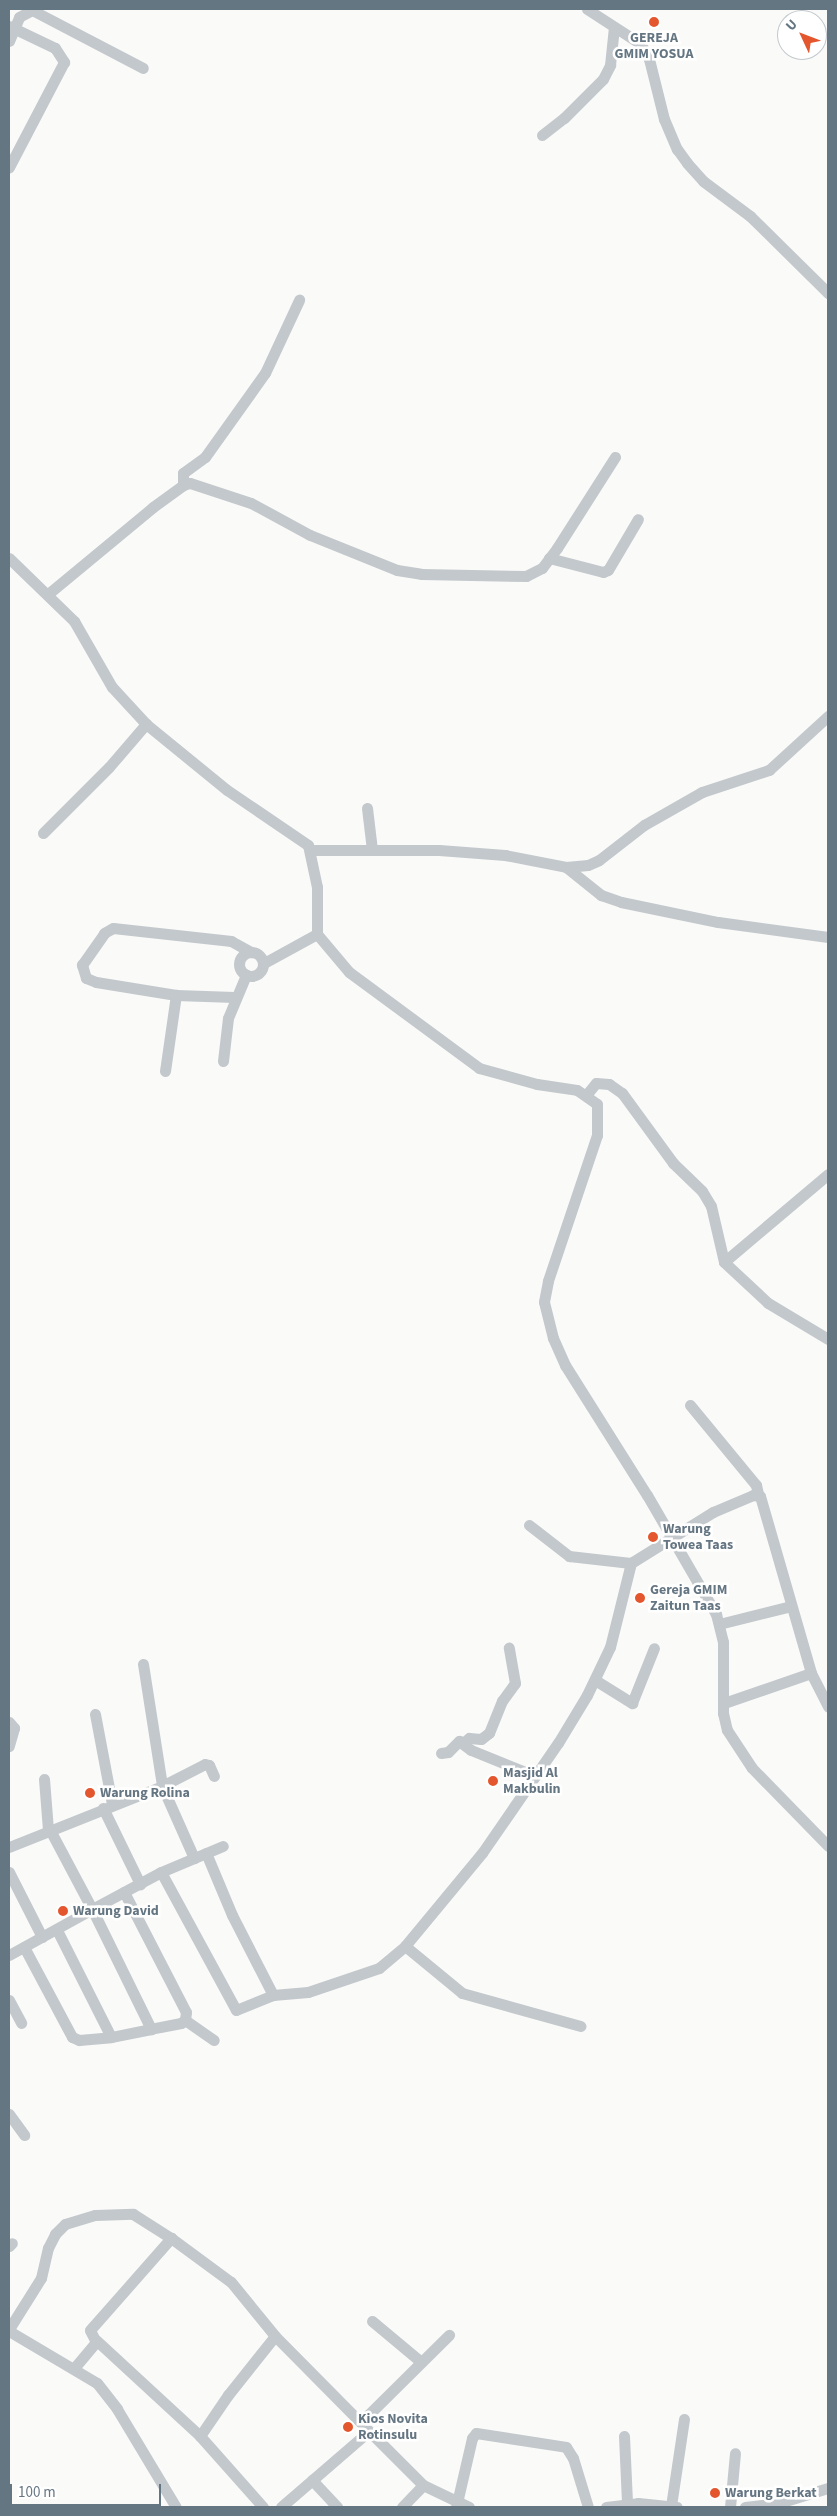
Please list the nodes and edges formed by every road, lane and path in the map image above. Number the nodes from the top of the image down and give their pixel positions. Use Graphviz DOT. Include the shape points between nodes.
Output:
graph roads {
  1 [pos="588,9"];
  2 [pos="12,27"];
  3 [pos="614,29"];
  4 [pos="9,40"];
  5 [pos="143,68"];
  6 [pos="542,135"];
  7 [pos="9,167"];
  8 [pos="828,293"];
  9 [pos="298,300"];
  10 [pos="615,457"];
  11 [pos="183,485"];
  12 [pos="638,519"];
  13 [pos="9,558"];
  14 [pos="550,558"];
  15 [pos="48,594"];
  16 [pos="828,716"];
  17 [pos="146,724"];
  18 [pos="367,808"];
  19 [pos="43,833"];
  20 [pos="311,850"];
  21 [pos="372,850"];
  22 [pos="566,867"];
  23 [pos="318,934"];
  24 [pos="828,937"];
  25 [pos="251,952"];
  26 [pos="264,963"];
  27 [pos="246,975"];
  28 [pos="176,995"];
  29 [pos="234,997"];
  30 [pos="223,1061"];
  31 [pos="165,1070"];
  32 [pos="587,1094"];
  33 [pos="828,1174"];
  34 [pos="724,1262"];
  35 [pos="828,1339"];
  36 [pos="690,1405"];
  37 [pos="758,1494"];
  38 [pos="529,1526"];
  39 [pos="673,1539"];
  40 [pos="631,1563"];
  41 [pos="791,1606"];
  42 [pos="719,1624"];
  43 [pos="509,1648"];
  44 [pos="654,1648"];
  45 [pos="144,1664"];
  46 [pos="811,1673"];
  47 [pos="595,1680"];
  48 [pos="724,1703"];
  49 [pos="828,1707"];
  50 [pos="95,1714"];
  51 [pos="9,1722"];
  52 [pos="463,1743"];
  53 [pos="9,1746"];
  54 [pos="441,1753"];
  55 [pos="214,1776"];
  56 [pos="535,1776"];
  57 [pos="44,1779"];
  58 [pos="162,1786"];
  59 [pos="108,1806"];
  60 [pos="49,1830"];
  61 [pos="223,1846"];
  62 [pos="828,1846"];
  63 [pos="9,1847"];
  64 [pos="206,1853"];
  65 [pos="194,1858"];
  66 [pos="9,1872"];
  67 [pos="161,1872"];
  68 [pos="140,1884"];
  69 [pos="124,1892"];
  70 [pos="92,1909"];
  71 [pos="57,1930"];
  72 [pos="42,1938"];
  73 [pos="405,1946"];
  74 [pos="24,1947"];
  75 [pos="9,1955"];
  76 [pos="273,1995"];
  77 [pos="9,2000"];
  78 [pos="185,2020"];
  79 [pos="21,2023"];
  80 [pos="580,2026"];
  81 [pos="152,2029"];
  82 [pos="111,2037"];
  83 [pos="214,2040"];
  84 [pos="9,2114"];
  85 [pos="24,2135"];
  86 [pos="171,2238"];
  87 [pos="372,2321"];
  88 [pos="9,2330"];
  89 [pos="448,2335"];
  90 [pos="275,2336"];
  91 [pos="96,2340"];
  92 [pos="421,2362"];
  93 [pos="75,2367"];
  94 [pos="684,2419"];
  95 [pos="361,2422"];
  96 [pos="369,2431"];
  97 [pos="200,2436"];
  98 [pos="624,2436"];
  99 [pos="735,2452"];
  100 [pos="318,2475"];
  101 [pos="423,2485"];
  102 [pos="828,2488"];
  103 [pos="627,2504"];
  104 [pos="456,2505"];
  105 [pos="644,2505"];
  106 [pos="780,2505"];
  107 [pos="176,2507"];
  108 [pos="263,2507"];
  109 [pos="281,2507"];
  110 [pos="337,2507"];
  111 [pos="402,2507"];
  112 [pos="469,2507"];
  113 [pos="588,2507"];
  114 [pos="606,2507"];
  115 [pos="674,2507"];
  116 [pos="730,2507"];
  117 [pos="745,2507"];
  1 -- 3 [label="street"];
  2 -- 4 [label="street"];
  2 -- 5 [label="street" via="24,12 32,10"];
  2 -- 7 [label="street" via="55,48 64,62"];
  3 -- 6 [label="street" via="610,65 603,78 564,118"];
  3 -- 8 [label="street" via="641,44 649,59 664,119 676,149 686,163 703,181 750,216"];
  9 -- 11 [label="street" via="265,373 205,457 183,473"];
  10 -- 14 [label="street"];
  11 -- 14 [label="street" via="200,484 251,503 310,535 397,570 421,574 526,576 542,568"];
  11 -- 15 [label="street"];
  12 -- 14 [label="street" via="608,570 603,572"];
  13 -- 15 [label="street"];
  15 -- 17 [label="street" via="74,621 112,687"];
  16 -- 22 [label="street" via="769,770 702,792 660,814 599,860 588,866"];
  17 -- 19 [label="street"];
  17 -- 20 [label="street" via="219,784"];
  18 -- 21 [label="street"];
  20 -- 21 [label="street"];
  20 -- 23 [label="street" via="318,894"];
  21 -- 22 [label="street" via="505,855"];
  22 -- 24 [label="street" via="601,895 621,902 718,922"];
  23 -- 26 [label="street"];
  23 -- 32 [label="street" via="349,972 479,1068"];
  25 -- 26 [label="street"];
  25 -- 27 [label="street" via="245,954 239,965"];
  25 -- 28 [label="street" via="231,941 113,928 104,932 82,965 86,978 96,982"];
  26 -- 27 [label="street" via="258,975"];
  27 -- 29 [label="street"];
  28 -- 29 [label="street"];
  28 -- 31 [label="street"];
  29 -- 30 [label="street"];
  32 -- 34 [label="street" via="596,1083 609,1084 622,1092 673,1163 702,1191 711,1206"];
  32 -- 39 [label="street" via="597,1104 599,1124 553,1261 544,1302 547,1318 565,1365"];
  33 -- 34 [label="street"];
  34 -- 35 [label="street" via="768,1303"];
  36 -- 37 [label="street" via="756,1485"];
  37 -- 39 [label="street" via="713,1512"];
  37 -- 41 [label="street" via="769,1522"];
  38 -- 40 [label="street" via="569,1556"];
  39 -- 40 [label="street"];
  39 -- 42 [label="street"];
  40 -- 47 [label="street" via="610,1647"];
  41 -- 42 [label="street"];
  41 -- 46 [label="street"];
  42 -- 48 [label="street"];
  43 -- 52 [label="street" via="515,1682 502,1701 490,1733 481,1739 469,1738"];
  44 -- 47 [label="street" via="632,1703"];
  45 -- 58 [label="street"];
  46 -- 48 [label="street"];
  46 -- 49 [label="street"];
  47 -- 56 [label="street"];
  48 -- 62 [label="street" via="727,1730 746,1761"];
  50 -- 59 [label="street"];
  51 -- 53 [label="street" via="14,1728"];
  52 -- 54 [label="street" via="456,1742 448,1752"];
  52 -- 56 [label="street" via="471,1750"];
  55 -- 58 [label="street" via="209,1765 204,1764"];
  56 -- 73 [label="street" via="482,1853"];
  57 -- 60 [label="street"];
  58 -- 59 [label="street"];
  58 -- 65 [label="street"];
  59 -- 60 [label="street"];
  59 -- 68 [label="street"];
  60 -- 63 [label="street"];
  60 -- 70 [label="street"];
  61 -- 64 [label="street"];
  64 -- 65 [label="street"];
  64 -- 76 [label="street" via="232,1915"];
  65 -- 67 [label="street"];
  66 -- 72 [label="street"];
  67 -- 68 [label="street"];
  67 -- 76 [label="street" via="232,2006 241,2009"];
  68 -- 69 [label="street"];
  69 -- 70 [label="street"];
  69 -- 78 [label="street" via="186,2012"];
  70 -- 71 [label="street"];
  70 -- 81 [label="street"];
  71 -- 72 [label="street"];
  71 -- 82 [label="street"];
  72 -- 74 [label="street"];
  73 -- 76 [label="street" via="379,1968 308,1992"];
  73 -- 80 [label="street" via="462,1993"];
  74 -- 75 [label="street"];
  74 -- 82 [label="street" via="72,2037 79,2040"];
  77 -- 79 [label="street"];
  78 -- 81 [label="street"];
  78 -- 83 [label="street"];
  81 -- 82 [label="street"];
  84 -- 85 [label="street"];
  86 -- 88 [label="street" via="140,2217 117,2213 65,2224 46,2253 40,2278"];
  86 -- 90 [label="street" via="232,2282"];
  86 -- 91 [label="street" via="90,2330"];
  87 -- 92 [label="street"];
  88 -- 93 [label="street"];
  89 -- 92 [label="street"];
  90 -- 95 [label="street"];
  90 -- 97 [label="street"];
  91 -- 93 [label="street"];
  91 -- 97 [label="street"];
  92 -- 95 [label="street"];
  93 -- 107 [label="street" via="97,2383 117,2409"];
  94 -- 115 [label="street"];
  95 -- 96 [label="street"];
  96 -- 100 [label="street"];
  96 -- 101 [label="street"];
  97 -- 108 [label="street"];
  98 -- 103 [label="street"];
  99 -- 116 [label="street"];
  100 -- 109 [label="street"];
  100 -- 110 [label="street"];
  101 -- 104 [label="street"];
  101 -- 111 [label="street"];
  102 -- 106 [label="street"];
  103 -- 105 [label="street"];
  103 -- 114 [label="street"];
  104 -- 112 [label="street"];
  104 -- 113 [label="street" via="472,2438 476,2433 566,2447 571,2453"];
  105 -- 115 [label="street"];
  106 -- 117 [label="street"];
}
